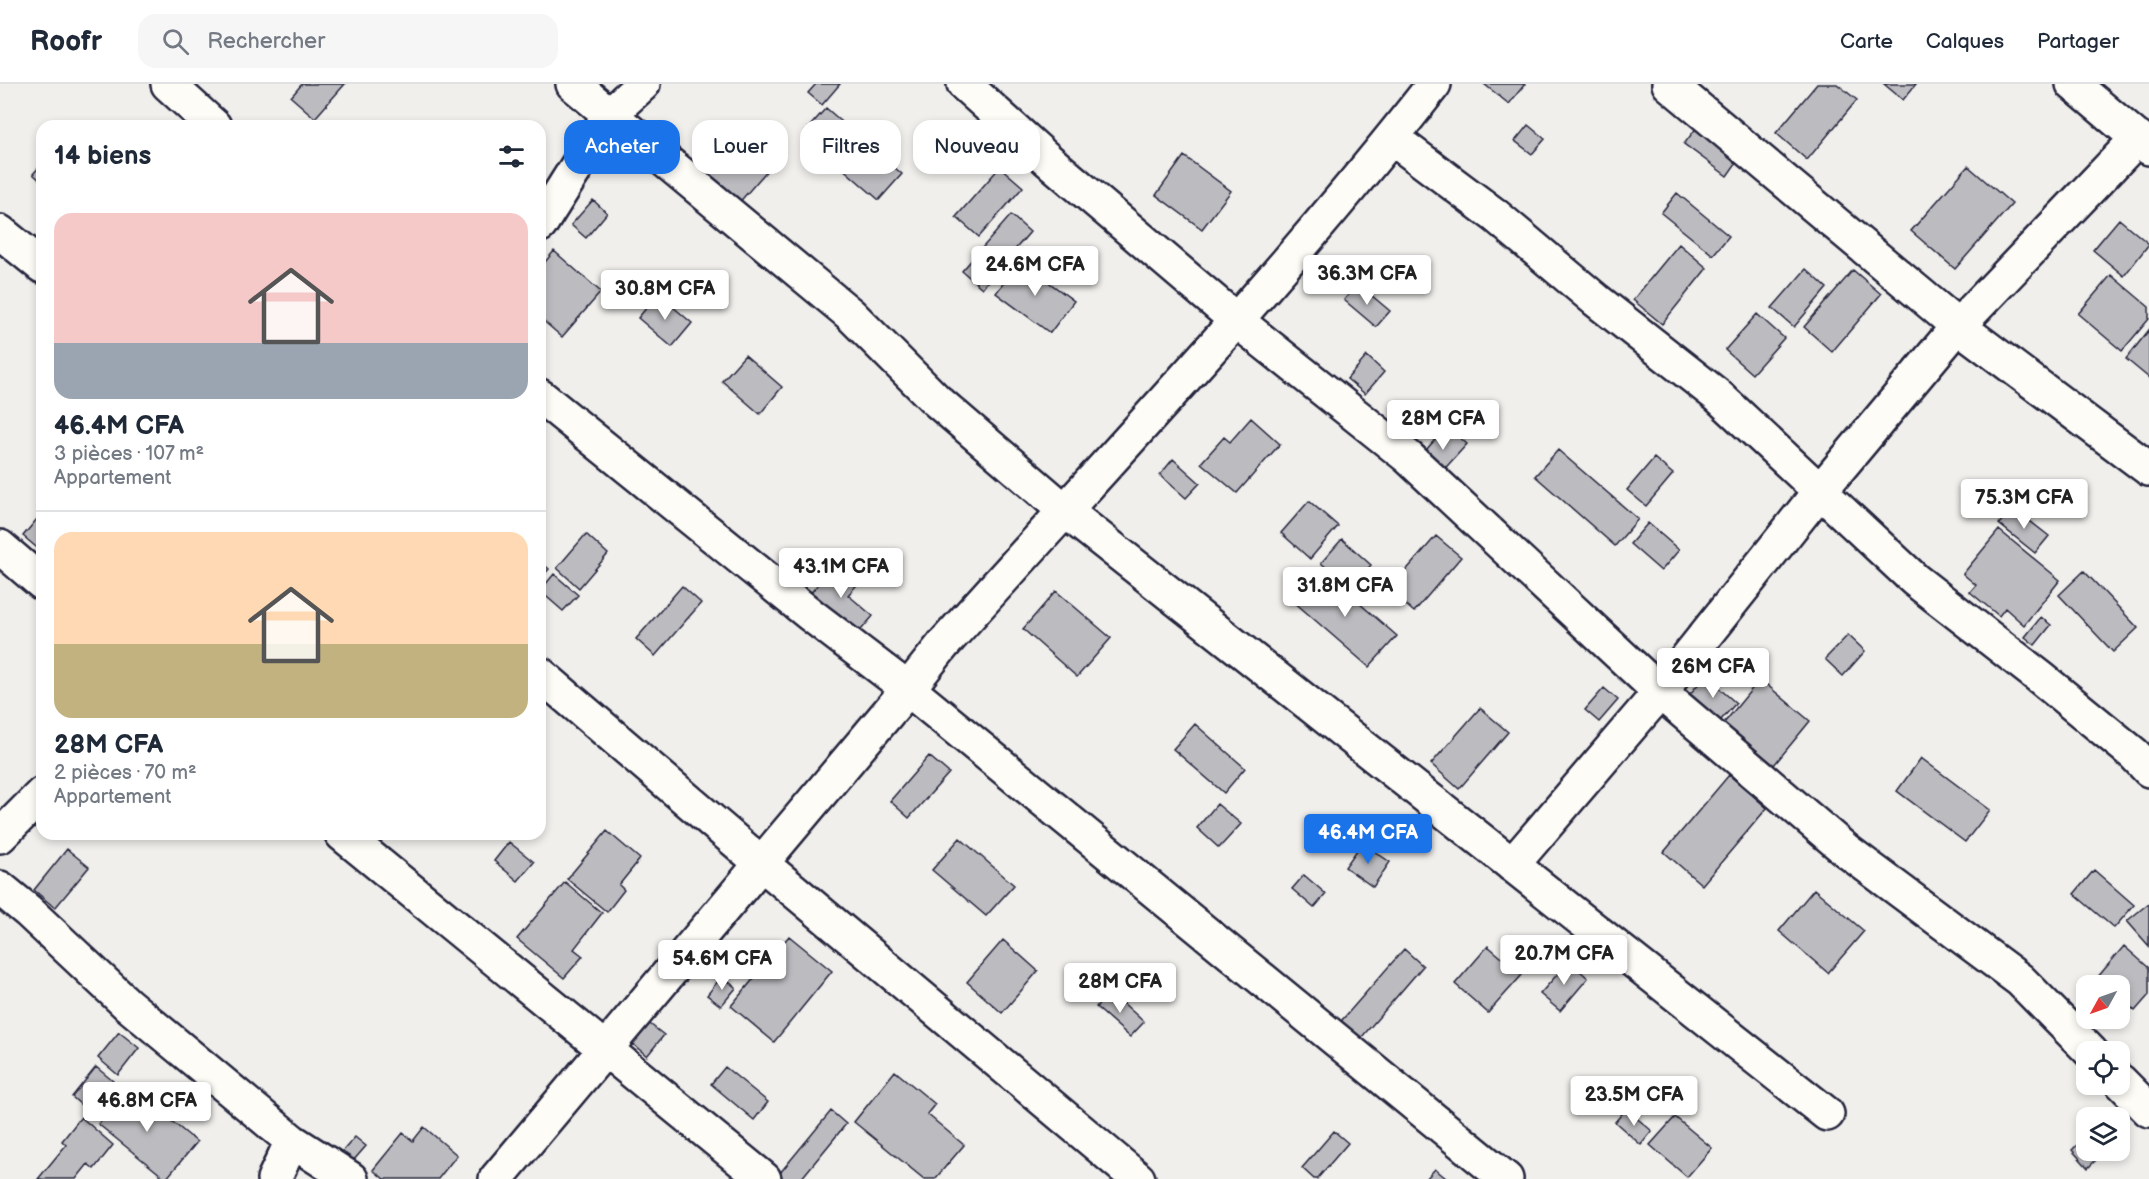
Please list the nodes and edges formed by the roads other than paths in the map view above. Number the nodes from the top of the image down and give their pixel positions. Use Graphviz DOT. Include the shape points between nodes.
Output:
graph roads {
  1 [pos="168,84"];
  2 [pos="573,84"];
  3 [pos="643,84"];
  4 [pos="964,84"];
  5 [pos="1434,84"];
  6 [pos="1670,84"];
  7 [pos="2073,84"];
  8 [pos="610,114"];
  9 [pos="207,120"];
  10 [pos="1392,138"];
  11 [pos="2144,143"];
  12 [pos="546,215"];
  13 [pos="0,232"];
  14 [pos="36,261"];
  15 [pos="1236,320"];
  16 [pos="1958,326"];
  17 [pos="546,401"];
  18 [pos="2149,469"];
  19 [pos="1820,491"];
  20 [pos="1064,510"];
  21 [pos="0,547"];
  22 [pos="36,578"];
  23 [pos="546,679"];
  24 [pos="908,689"];
  25 [pos="1660,692"];
  26 [pos="2144,755"];
  27 [pos="36,800"];
  28 [pos="0,836"];
  29 [pos="349,840"];
  30 [pos="760,863"];
  31 [pos="1512,865"];
  32 [pos="0,888"];
  33 [pos="2080,1041"];
  34 [pos="605,1048"];
  35 [pos="2130,1091"];
  36 [pos="2149,1110"];
  37 [pos="1827,1114"];
  38 [pos="292,1141"];
  39 [pos="274,1179"];
  40 [pos="351,1179"];
  41 [pos="496,1179"];
  42 [pos="764,1179"];
  43 [pos="1138,1179"];
  44 [pos="1506,1179"];
  1 -- 9 [label="street"];
  2 -- 8 [label="street"];
  3 -- 8 [label="street"];
  4 -- 15 [label="street"];
  5 -- 10 [label="street"];
  6 -- 16 [label="street"];
  7 -- 11 [label="street"];
  8 -- 12 [label="street"];
  8 -- 20 [label="street" via="850,314 936,400"];
  10 -- 15 [label="street"];
  10 -- 19 [label="street" via="1496,216 1718,396"];
  11 -- 16 [label="street"];
  13 -- 14 [label="street"];
  15 -- 20 [label="street"];
  15 -- 25 [label="street" via="1408,457"];
  16 -- 18 [label="street"];
  16 -- 19 [label="street"];
  17 -- 24 [label="street"];
  19 -- 25 [label="street"];
  19 -- 26 [label="street" via="1915,580"];
  20 -- 24 [label="street"];
  20 -- 31 [label="street"];
  21 -- 22 [label="street"];
  23 -- 30 [label="street"];
  24 -- 30 [label="street"];
  24 -- 44 [label="street"];
  25 -- 31 [label="street"];
  25 -- 33 [label="street" via="1847,851 2020,980"];
  27 -- 28 [label="street"];
  29 -- 34 [label="street"];
  30 -- 34 [label="street"];
  30 -- 43 [label="street"];
  31 -- 37 [label="street"];
  32 -- 38 [label="street" via="127,1004"];
  34 -- 41 [label="street"];
  34 -- 42 [label="street"];
  35 -- 36 [label="street"];
  38 -- 39 [label="street"];
  38 -- 40 [label="street"];
}
